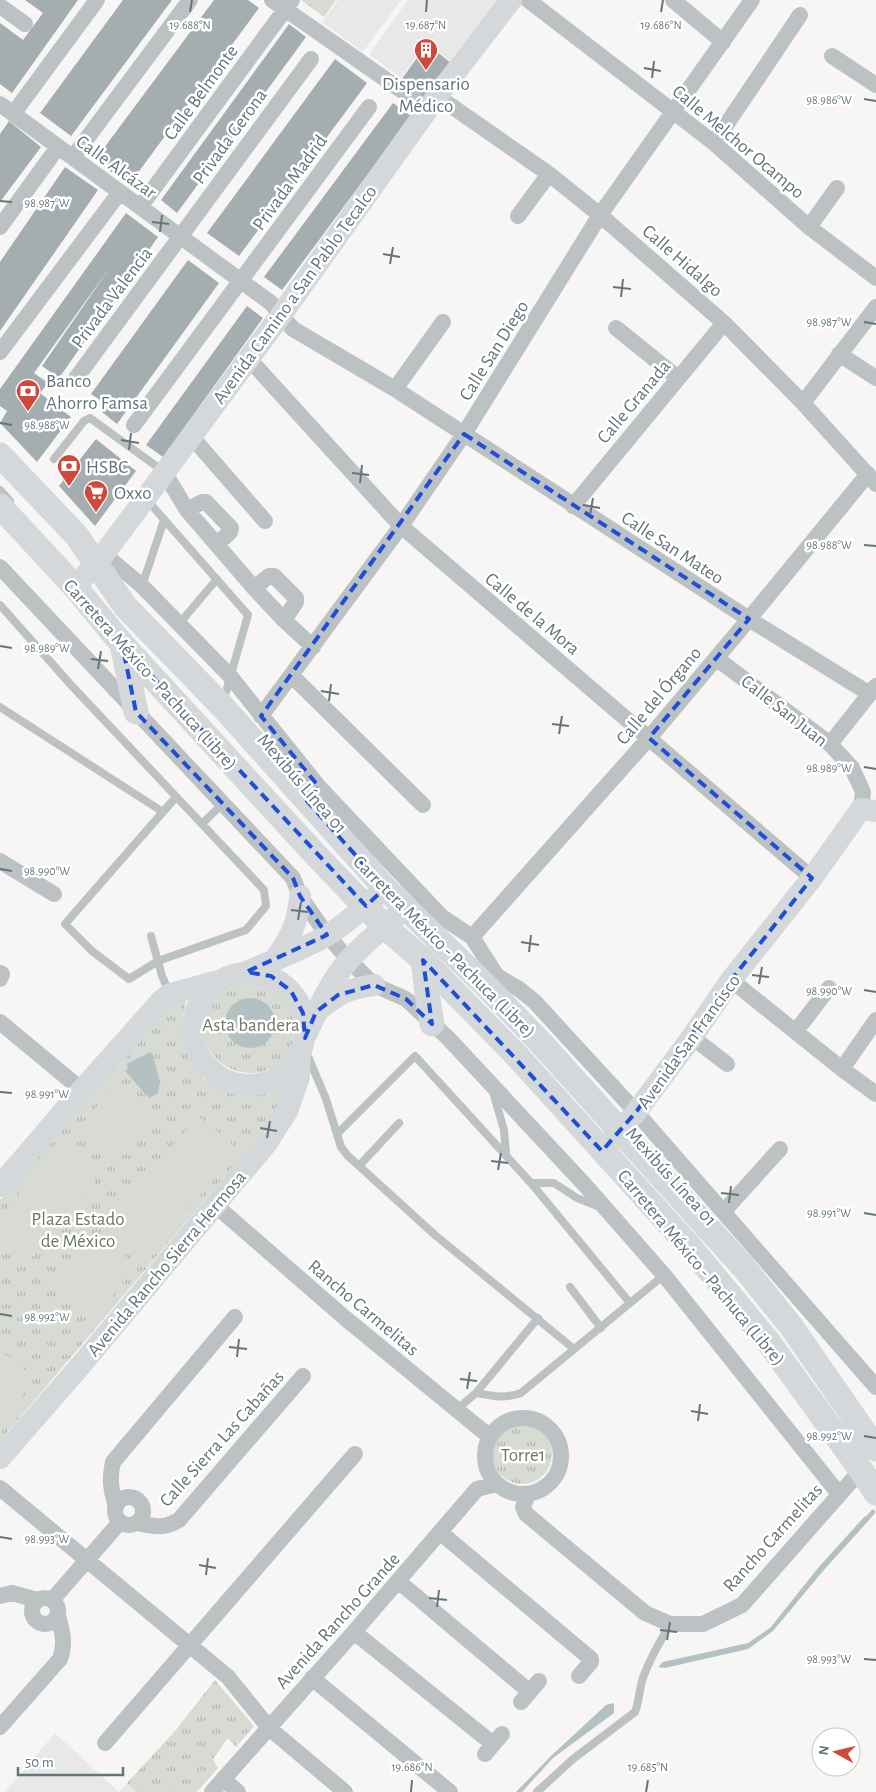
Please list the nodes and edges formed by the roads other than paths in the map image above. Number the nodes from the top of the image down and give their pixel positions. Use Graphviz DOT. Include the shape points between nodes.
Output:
graph roads {
  1 [pos="97,0"];
  2 [pos="190,0"];
  3 [pos="673,0"];
  4 [pos="752,0"];
  5 [pos="513,1"];
  6 [pos="283,3"];
  7 [pos="0,6"];
  8 [pos="800,15"];
  9 [pos="25,24"];
  10 [pos="724,42"];
  11 [pos="832,56"];
  12 [pos="311,59"];
  13 [pos="876,85"];
  14 [pos="432,102"];
  15 [pos="369,107"];
  16 [pos="7,109"];
  17 [pos="674,112"];
  18 [pos="714,143"];
  19 [pos="58,147"];
  20 [pos="73,157"];
  21 [pos="549,174"];
  22 [pos="837,188"];
  23 [pos="120,192"];
  24 [pos="140,207"];
  25 [pos="600,215"];
  26 [pos="518,216"];
  27 [pos="809,226"];
  28 [pos="0,227"];
  29 [pos="181,237"];
  30 [pos="876,278"];
  31 [pos="240,281"];
  32 [pos="876,307"];
  33 [pos="281,315"];
  34 [pos="442,322"];
  35 [pos="724,323"];
  36 [pos="616,328"];
  37 [pos="0,352"];
  38 [pos="840,354"];
  39 [pos="249,359"];
  40 [pos="678,378"];
  41 [pos="876,378"];
  42 [pos="74,381"];
  43 [pos="395,389"];
  44 [pos="803,404"];
  45 [pos="134,425"];
  46 [pos="464,434"];
  47 [pos="191,436"];
  48 [pos="0,454"];
  49 [pos="54,459"];
  50 [pos="164,472"];
  51 [pos="872,479"];
  52 [pos="0,490"];
  53 [pos="145,499"];
  54 [pos="7,506"];
  55 [pos="573,506"];
  56 [pos="164,520"];
  57 [pos="265,521"];
  58 [pos="401,526"];
  59 [pos="54,552"];
  60 [pos="0,567"];
  61 [pos="89,571"];
  62 [pos="217,580"];
  63 [pos="142,586"];
  64 [pos="254,588"];
  65 [pos="0,605"];
  66 [pos="114,606"];
  67 [pos="749,619"];
  68 [pos="127,620"];
  69 [pos="284,620"];
  70 [pos="178,624"];
  71 [pos="122,644"];
  72 [pos="313,647"];
  73 [pos="716,658"];
  74 [pos="291,675"];
  75 [pos="230,676"];
  76 [pos="873,690"];
  77 [pos="0,708"];
  78 [pos="218,708"];
  79 [pos="136,712"];
  80 [pos="261,716"];
  81 [pos="649,738"];
  82 [pos="830,744"];
  83 [pos="176,797"];
  84 [pos="312,801"];
  85 [pos="223,804"];
  86 [pos="423,805"];
  87 [pos="869,810"];
  88 [pos="163,812"];
  89 [pos="202,824"];
  90 [pos="315,842"];
  91 [pos="322,849"];
  92 [pos="0,861"];
  93 [pos="812,878"];
  94 [pos="54,894"];
  95 [pos="300,896"];
  96 [pos="390,903"];
  97 [pos="327,935"];
  98 [pos="151,936"];
  99 [pos="472,937"];
  100 [pos="274,960"];
  101 [pos="349,960"];
  102 [pos="424,960"];
  103 [pos="158,962"];
  104 [pos="0,972"];
  105 [pos="246,972"];
  106 [pos="0,979"];
  107 [pos="219,980"];
  108 [pos="731,980"];
  109 [pos="374,985"];
  110 [pos="829,988"];
  111 [pos="492,989"];
  112 [pos="170,994"];
  113 [pos="316,1012"];
  114 [pos="876,1020"];
  115 [pos="0,1022"];
  116 [pos="432,1024"];
  117 [pos="501,1027"];
  118 [pos="796,1032"];
  119 [pos="692,1037"];
  120 [pos="302,1045"];
  121 [pos="727,1064"];
  122 [pos="842,1069"];
  123 [pos="546,1076"];
  124 [pos="491,1085"];
  125 [pos="82,1090"];
  126 [pos="876,1094"];
  127 [pos="636,1112"];
  128 [pos="399,1123"];
  129 [pos="337,1134"];
  130 [pos="611,1141"];
  131 [pos="780,1148"];
  132 [pos="506,1154"];
  133 [pos="359,1166"];
  134 [pos="531,1183"];
  135 [pos="0,1186"];
  136 [pos="215,1205"];
  137 [pos="606,1210"];
  138 [pos="724,1211"];
  139 [pos="689,1220"];
  140 [pos="721,1272"];
  141 [pos="664,1275"];
  142 [pos="570,1287"];
  143 [pos="630,1303"];
  144 [pos="763,1305"];
  145 [pos="236,1317"];
  146 [pos="538,1318"];
  147 [pos="601,1328"];
  148 [pos="574,1349"];
  149 [pos="303,1376"];
  150 [pos="876,1387"];
  151 [pos="476,1393"];
  152 [pos="456,1410"];
  153 [pos="833,1416"];
  154 [pos="490,1437"];
  155 [pos="355,1454"];
  156 [pos="0,1458"];
  157 [pos="871,1470"];
  158 [pos="496,1484"];
  159 [pos="0,1488"];
  160 [pos="528,1494"];
  161 [pos="839,1494"];
  162 [pos="118,1515"];
  163 [pos="138,1523"];
  164 [pos="440,1533"];
  165 [pos="87,1561"];
  166 [pos="398,1581"];
  167 [pos="0,1596"];
  168 [pos="49,1605"];
  169 [pos="670,1624"];
  170 [pos="354,1632"];
  171 [pos="188,1645"];
  172 [pos="579,1676"];
  173 [pos="312,1678"];
  174 [pos="530,1692"];
  175 [pos="0,1727"];
  176 [pos="269,1728"];
  177 [pos="105,1743"];
  178 [pos="493,1744"];
  179 [pos="223,1779"];
  180 [pos="454,1789"];
  181 [pos="212,1792"];
  182 [pos="238,1792"];
  183 [pos="345,1792"];
  184 [pos="536,1792"];
  1 -- 16 [label="street"];
  2 -- 20 [label="street"];
  3 -- 10 [label="street"];
  4 -- 10 [label="street, Calle San Diego"];
  5 -- 14 [label="street, Avenida Camino a San Pablo Tecalco"];
  5 -- 17 [label="street, Calle Melchor Ocampo"];
  6 -- 14 [label="street, Calle Hidalgo"];
  6 -- 24 [label="street, Calle Belmonte"];
  7 -- 9 [label="street"];
  8 -- 18 [label="street"];
  10 -- 17 [label="street, Calle San Diego"];
  11 -- 13 [label="street"];
  12 -- 29 [label="street, Privada Gerona"];
  14 -- 21 [label="street, Calle Hidalgo"];
  14 -- 33 [label="street, Avenida Camino a San Pablo Tecalco"];
  15 -- 31 [label="street, Privada Madrid"];
  16 -- 19 [label="street, Calle Alcázar"];
  17 -- 18 [label="street, Calle Melchor Ocampo"];
  17 -- 25 [label="street, Calle San Diego"];
  18 -- 27 [label="street, Calle Melchor Ocampo"];
  19 -- 20 [label="street, Calle Alcázar"];
  19 -- 28 [label="street"];
  20 -- 23 [label="street, Calle Alcázar"];
  21 -- 25 [label="street, Calle Hidalgo"];
  21 -- 26 [label="street"];
  22 -- 27 [label="street"];
  23 -- 24 [label="street, Calle Alcázar"];
  23 -- 37 [label="street"];
  24 -- 29 [label="street, Calle Alcázar"];
  25 -- 35 [label="street, Calle Hidalgo"];
  25 -- 46 [label="street, Calle San Diego"];
  27 -- 30 [label="street, Calle Melchor Ocampo"];
  29 -- 31 [label="street, Calle Alcázar"];
  29 -- 42 [label="street, Privada Valencia"];
  31 -- 33 [label="street, Calle Alcázar" via="271,303"];
  31 -- 45 [label="street, Privada Madrid"];
  32 -- 38 [label="street"];
  33 -- 39 [label="street, Avenida Camino a San Pablo Tecalco"];
  33 -- 43 [label="street, Calle San Mateo" via="293,329"];
  34 -- 43 [label="street"];
  35 -- 40 [label="street, Calle Granada"];
  35 -- 44 [label="street, Calle Hidalgo"];
  36 -- 40 [label="street"];
  38 -- 41 [label="street"];
  38 -- 44 [label="street"];
  39 -- 47 [label="street, Avenida Camino a San Pablo Tecalco"];
  39 -- 58 [label="street, Calle de la Mora"];
  40 -- 55 [label="street, Calle Granada"];
  43 -- 46 [label="street, Calle San Mateo"];
  44 -- 51 [label="street, Calle Hidalgo"];
  46 -- 55 [label="street, Calle San Mateo"];
  46 -- 58 [label="street, Calle San Diego"];
  47 -- 50 [label="street, Avenida Camino a San Pablo Tecalco"];
  47 -- 57 [label="street"];
  48 -- 61 [label="main road, Carretera México - Pachuca (Libre)" via="77,536"];
  49 -- 50 [label="lane" via="84,421 90,418"];
  50 -- 53 [label="street, Avenida Camino a San Pablo Tecalco"];
  50 -- 64 [label="street" via="187,510 206,502 231,528 217,544"];
  51 -- 67 [label="street, Calle del Órgano"];
  52 -- 54 [label="lane"];
  53 -- 56 [label="lane"];
  53 -- 61 [label="street, Avenida Camino a San Pablo Tecalco"];
  54 -- 61 [label="main road, Carretera México - Pachuca (Libre)"];
  55 -- 67 [label="street, Calle San Mateo"];
  56 -- 62 [label="lane"];
  56 -- 63 [label="lane"];
  58 -- 72 [label="street, Calle San Diego"];
  58 -- 81 [label="street, Calle de la Mora"];
  59 -- 61 [label="lane, Mexibús Línea 01"];
  60 -- 79 [label="street"];
  61 -- 63 [label="street"];
  61 -- 71 [label="main road, Carretera México - Pachuca (Libre)"];
  61 -- 78 [label="main road, Carretera México - Pachuca (Libre)"];
  61 -- 90 [label="lane, Mexibús Línea 01" via="140,653"];
  62 -- 70 [label="lane"];
  62 -- 75 [label="lane" via="248,615"];
  63 -- 70 [label="street"];
  64 -- 69 [label="street"];
  64 -- 69 [label="street" via="269,576 274,576 296,598"];
  65 -- 83 [label="lane"];
  66 -- 68 [label="lane"];
  67 -- 73 [label="street, Calle del Órgano"];
  67 -- 76 [label="street, Calle San Mateo"];
  69 -- 72 [label="street"];
  70 -- 75 [label="street"];
  71 -- 79 [label="main road"];
  71 -- 96 [label="main road, Carretera México - Pachuca (Libre)" via="315,854"];
  72 -- 74 [label="street, Calle San Diego"];
  73 -- 81 [label="street, Calle del Órgano"];
  73 -- 82 [label="street, Calle San Juan"];
  74 -- 80 [label="street, Calle San Diego"];
  74 -- 86 [label="street"];
  75 -- 78 [label="lane"];
  75 -- 80 [label="street"];
  76 -- 82 [label="street"];
  77 -- 88 [label="lane"];
  78 -- 84 [label="main road, Carretera México - Pachuca (Libre)"];
  79 -- 85 [label="street"];
  80 -- 84 [label="street"];
  81 -- 93 [label="street, Calle de la Mora"];
  81 -- 99 [label="street, Calle del Órgano"];
  82 -- 87 [label="street, Calle San Juan" via="852,768"];
  83 -- 88 [label="lane"];
  83 -- 89 [label="lane"];
  84 -- 96 [label="main road, Carretera México - Pachuca (Libre)"];
  85 -- 89 [label="lane"];
  85 -- 95 [label="street" via="293,878"];
  87 -- 93 [label="street, Avenida San Francisco"];
  88 -- 103 [label="lane" via="65,924 92,951 129,979"];
  89 -- 103 [label="lane" via="264,890 266,906 246,930"];
  91 -- 96 [label="lane, Mexibús Línea 01"];
  92 -- 94 [label="street"];
  93 -- 108 [label="street, Avenida San Francisco"];
  95 -- 97 [label="street"];
  95 -- 100 [label="street" via="299,915 291,936"];
  96 -- 97 [label="street"];
  96 -- 99 [label="street" via="442,917"];
  96 -- 101 [label="street, Avenida Rancho Sierra Hermosa"];
  96 -- 102 [label="main road, Carretera México - Pachuca (Libre)"];
  96 -- 111 [label="main road, Carretera México - Pachuca (Libre)"];
  96 -- 117 [label="lane, Mexibús Línea 01" via="483,1014"];
  97 -- 100 [label="street"];
  97 -- 101 [label="street"];
  98 -- 103 [label="lane"];
  99 -- 111 [label="street"];
  100 -- 105 [label="street"];
  101 -- 109 [label="street"];
  101 -- 113 [label="street, Avenida Rancho Sierra Hermosa" via="335,977"];
  102 -- 116 [label="main road"];
  102 -- 130 [label="main road, Carretera México - Pachuca (Libre)" via="517,1056"];
  103 -- 112 [label="lane"];
  104 -- 106 [label="street"];
  105 -- 107 [label="street"];
  105 -- 120 [label="street" via="271,976 291,991 303,1013"];
  107 -- 112 [label="street"];
  107 -- 120 [label="street" via="204,994 195,1012 192,1032 197,1052 208,1069 226,1081 248,1086 269,1082 288,1070"];
  108 -- 118 [label="street"];
  108 -- 119 [label="street, Avenida San Francisco"];
  109 -- 113 [label="street" via="338,995"];
  109 -- 116 [label="street" via="406,1000"];
  110 -- 118 [label="street"];
  111 -- 127 [label="street" via="519,989 534,1001"];
  111 -- 130 [label="main road, Carretera México - Pachuca (Libre)" via="540,1042"];
  112 -- 125 [label="street"];
  113 -- 120 [label="street, Avenida Rancho Sierra Hermosa"];
  114 -- 122 [label="street"];
  115 -- 125 [label="street"];
  116 -- 124 [label="street"];
  118 -- 122 [label="street"];
  119 -- 121 [label="street"];
  119 -- 127 [label="street, Avenida San Francisco"];
  120 -- 129 [label="lane" via="326,1099"];
  120 -- 136 [label="street, Avenida Rancho Sierra Hermosa" via="299,1077 287,1110 266,1144"];
  122 -- 126 [label="street"];
  123 -- 130 [label="lane, Mexibús Línea 01"];
  124 -- 132 [label="lane" via="504,1130"];
  124 -- 137 [label="street"];
  125 -- 135 [label="street"];
  127 -- 130 [label="street, Avenida San Francisco"];
  127 -- 138 [label="street"];
  128 -- 133 [label="lane"];
  129 -- 132 [label="lane" via="415,1056"];
  129 -- 133 [label="lane" via="341,1147"];
  130 -- 139 [label="lane, Mexibús Línea 01"];
  130 -- 140 [label="lane, Mexibús Línea 01"];
  130 -- 157 [label="main road, Carretera México - Pachuca (Libre)" via="690,1247"];
  131 -- 138 [label="street"];
  132 -- 134 [label="lane"];
  133 -- 146 [label="lane" via="435,1235"];
  134 -- 137 [label="lane" via="554,1183"];
  134 -- 143 [label="lane"];
  136 -- 152 [label="street, Rancho Carmelitas"];
  136 -- 156 [label="street, Avenida Rancho Sierra Hermosa"];
  137 -- 141 [label="street"];
  138 -- 150 [label="street"];
  141 -- 143 [label="lane"];
  141 -- 161 [label="street"];
  142 -- 147 [label="lane"];
  143 -- 147 [label="lane"];
  144 -- 157 [label="lane" via="781,1326"];
  145 -- 162 [label="street" via="113,1462 110,1486"];
  146 -- 148 [label="lane"];
  146 -- 151 [label="lane"];
  147 -- 148 [label="lane"];
  148 -- 151 [label="lane" via="521,1393 498,1398"];
  149 -- 163 [label="street, Calle Sierra Las Cabañas" via="180,1520 159,1527"];
  151 -- 152 [label="lane"];
  152 -- 154 [label="street, Rancho Carmelitas"];
  153 -- 157 [label="lane"];
  154 -- 158 [label="street" via="484,1453 487,1470"];
  154 -- 160 [label="street" via="501,1424 517,1418 534,1420 549,1428 558,1442 560,1459 555,1476 544,1488"];
  155 -- 171 [label="street"];
  157 -- 161 [label="street, Rancho Carmelitas"];
  158 -- 160 [label="street" via="511,1493"];
  158 -- 164 [label="street, Avenida Rancho Grande" via="476,1489"];
  159 -- 165 [label="street"];
  160 -- 169 [label="street, Rancho Carmelitas" via="523,1507 526,1514 645,1613"];
  161 -- 169 [label="street, Rancho Carmelitas" via="742,1605 703,1624"];
  162 -- 163 [label="street" via="129,1526"];
  162 -- 163 [label="street" via="120,1501 132,1497 142,1505 144,1512"];
  162 -- 165 [label="street"];
  164 -- 166 [label="street, Avenida Rancho Grande"];
  164 -- 172 [label="street" via="591,1658"];
  165 -- 168 [label="street"];
  165 -- 171 [label="street"];
  166 -- 170 [label="street, Avenida Rancho Grande"];
  166 -- 174 [label="street"];
  167 -- 168 [label="street" via="12,1594"];
  168 -- 175 [label="street" via="64,1634 60,1659"];
  169 -- 184 [label="lane" via="645,1673 635,1712 573,1758"];
  170 -- 173 [label="street, Avenida Rancho Grande"];
  170 -- 178 [label="street"];
  171 -- 176 [label="street" via="228,1676"];
  171 -- 177 [label="street"];
  173 -- 176 [label="street, Avenida Rancho Grande"];
  173 -- 180 [label="street"];
  176 -- 179 [label="street, Avenida Rancho Grande"];
  176 -- 183 [label="street"];
  179 -- 181 [label="street, Avenida Rancho Grande"];
  179 -- 182 [label="street"];
}
